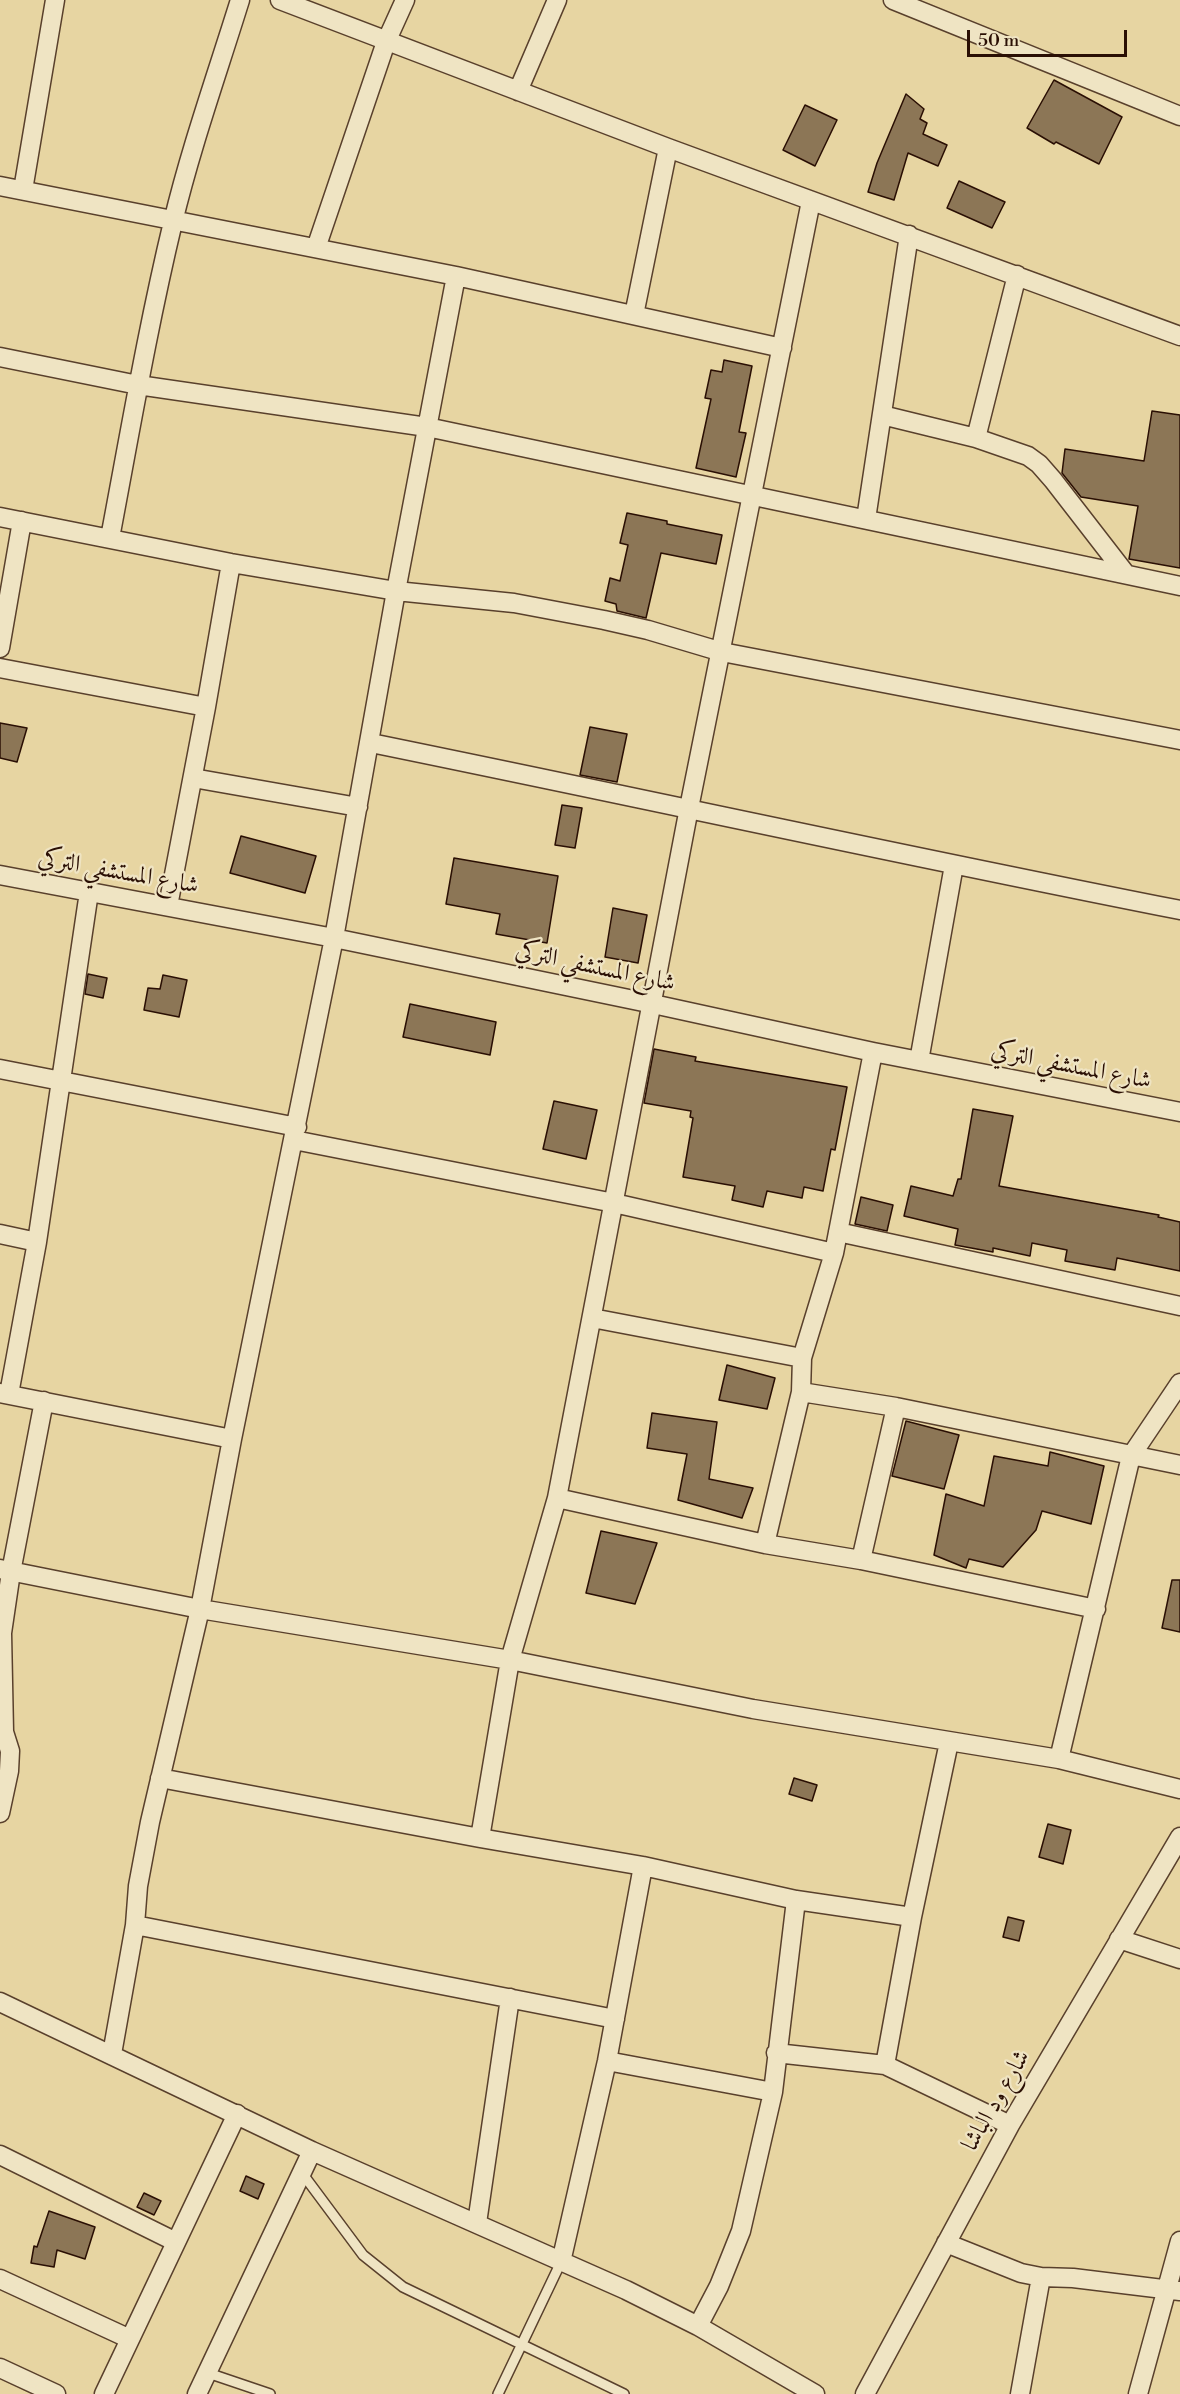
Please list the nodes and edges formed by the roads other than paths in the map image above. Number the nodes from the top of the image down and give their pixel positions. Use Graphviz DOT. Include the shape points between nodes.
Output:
graph roads {
  1 [pos="55,0"];
  2 [pos="240,0"];
  3 [pos="280,0"];
  4 [pos="405,0"];
  5 [pos="557,0"];
  6 [pos="893,0"];
  7 [pos="386,42"];
  8 [pos="518,91"];
  9 [pos="1180,116"];
  10 [pos="668,148"];
  11 [pos="0,186"];
  12 [pos="23,190"];
  13 [pos="811,201"];
  14 [pos="173,222"];
  15 [pos="909,236"];
  16 [pos="316,248"];
  17 [pos="1017,275"];
  18 [pos="456,276"];
  19 [pos="634,315"];
  20 [pos="1180,336"];
  21 [pos="782,348"];
  22 [pos="0,357"];
  23 [pos="138,385"];
  24 [pos="882,415"];
  25 [pos="427,427"];
  26 [pos="976,438"];
  27 [pos="752,495"];
  28 [pos="0,517"];
  29 [pos="866,519"];
  30 [pos="22,521"];
  31 [pos="110,538"];
  32 [pos="231,563"];
  33 [pos="1125,573"];
  34 [pos="1180,586"];
  35 [pos="396,591"];
  36 [pos="0,648"];
  37 [pos="722,652"];
  38 [pos="0,668"];
  39 [pos="206,706"];
  40 [pos="1180,740"];
  41 [pos="371,742"];
  42 [pos="193,778"];
  43 [pos="358,807"];
  44 [pos="689,808"];
  45 [pos="954,865"];
  46 [pos="0,875"];
  47 [pos="89,892"];
  48 [pos="168,906"];
  49 [pos="1180,910"];
  50 [pos="334,938"];
  51 [pos="653,1004"];
  52 [pos="873,1052"];
  53 [pos="920,1061"];
  54 [pos="0,1069"];
  55 [pos="62,1081"];
  56 [pos="1179,1108"];
  57 [pos="295,1133"];
  58 [pos="614,1203"];
  59 [pos="838,1232"];
  60 [pos="0,1234"];
  61 [pos="37,1242"];
  62 [pos="834,1253"];
  63 [pos="1180,1306"];
  64 [pos="592,1318"];
  65 [pos="802,1358"];
  66 [pos="1180,1383"];
  67 [pos="801,1392"];
  68 [pos="4,1393"];
  69 [pos="44,1401"];
  70 [pos="896,1407"];
  71 [pos="232,1439"];
  72 [pos="1131,1456"];
  73 [pos="1180,1465"];
  74 [pos="557,1498"];
  75 [pos="765,1544"];
  76 [pos="861,1560"];
  77 [pos="5,1570"];
  78 [pos="200,1609"];
  79 [pos="1096,1609"];
  80 [pos="510,1660"];
  81 [pos="2,1732"];
  82 [pos="949,1742"];
  83 [pos="1059,1759"];
  84 [pos="160,1779"];
  85 [pos="1180,1790"];
  86 [pos="0,1813"];
  87 [pos="1180,1837"];
  88 [pos="480,1838"];
  89 [pos="643,1866"];
  90 [pos="796,1900"];
  91 [pos="912,1917"];
  92 [pos="135,1925"];
  93 [pos="1119,1939"];
  94 [pos="1180,1959"];
  95 [pos="510,1998"];
  96 [pos="0,2002"];
  97 [pos="615,2019"];
  98 [pos="776,2053"];
  99 [pos="112,2054"];
  100 [pos="607,2061"];
  101 [pos="885,2065"];
  102 [pos="773,2092"];
  103 [pos="237,2114"];
  104 [pos="1010,2124"];
  105 [pos="312,2151"];
  106 [pos="0,2155"];
  107 [pos="302,2173"];
  108 [pos="477,2223"];
  109 [pos="1180,2241"];
  110 [pos="176,2242"];
  111 [pos="946,2243"];
  112 [pos="561,2262"];
  113 [pos="1041,2277"];
  114 [pos="0,2279"];
  115 [pos="1174,2290"];
  116 [pos="698,2326"];
  117 [pos="130,2339"];
  118 [pos="522,2344"];
  119 [pos="0,2368"];
  120 [pos="208,2373"];
  121 [pos="56,2394"];
  122 [pos="104,2394"];
  123 [pos="197,2394"];
  124 [pos="270,2394"];
  125 [pos="498,2394"];
  126 [pos="624,2394"];
  127 [pos="815,2394"];
  128 [pos="865,2394"];
  129 [pos="1020,2394"];
  130 [pos="1138,2394"];
  1 -- 12 [label="street"];
  2 -- 14 [label="street"];
  3 -- 7 [label="street"];
  4 -- 7 [label="street"];
  5 -- 8 [label="street"];
  6 -- 9 [label="street"];
  7 -- 8 [label="street"];
  7 -- 16 [label="street"];
  8 -- 10 [label="street"];
  10 -- 13 [label="street"];
  10 -- 19 [label="street"];
  11 -- 12 [label="street"];
  12 -- 14 [label="street"];
  13 -- 15 [label="street"];
  13 -- 21 [label="street"];
  14 -- 16 [label="street"];
  14 -- 23 [label="street"];
  15 -- 17 [label="street"];
  15 -- 24 [label="street"];
  16 -- 18 [label="street"];
  17 -- 20 [label="street"];
  17 -- 26 [label="street"];
  18 -- 19 [label="street"];
  18 -- 25 [label="street"];
  19 -- 21 [label="street"];
  21 -- 27 [label="street"];
  22 -- 23 [label="street"];
  23 -- 25 [label="street"];
  23 -- 31 [label="street"];
  24 -- 26 [label="street"];
  24 -- 29 [label="street"];
  25 -- 27 [label="street"];
  25 -- 35 [label="street"];
  26 -- 33 [label="street" via="1028,456 1039,464"];
  27 -- 29 [label="street"];
  27 -- 37 [label="street"];
  28 -- 30 [label="street"];
  29 -- 33 [label="street"];
  30 -- 31 [label="street"];
  30 -- 36 [label="street"];
  31 -- 32 [label="street"];
  32 -- 35 [label="street"];
  32 -- 39 [label="street"];
  33 -- 34 [label="street"];
  35 -- 37 [label="street" via="514,603 648,630"];
  35 -- 41 [label="street"];
  37 -- 40 [label="street"];
  37 -- 44 [label="street"];
  38 -- 39 [label="street"];
  39 -- 42 [label="street"];
  41 -- 43 [label="street"];
  41 -- 44 [label="street"];
  42 -- 43 [label="street"];
  42 -- 48 [label="street"];
  43 -- 50 [label="street"];
  44 -- 45 [label="street"];
  44 -- 51 [label="street"];
  45 -- 49 [label="street"];
  45 -- 53 [label="street"];
  46 -- 47 [label="street, شارع المستشفي التركي"];
  47 -- 48 [label="street, شارع المستشفي التركي"];
  47 -- 55 [label="street"];
  48 -- 50 [label="street, شارع المستشفي التركي"];
  50 -- 51 [label="street, شارع المستشفي التركي"];
  50 -- 57 [label="street"];
  51 -- 52 [label="street, شارع المستشفي التركي"];
  51 -- 58 [label="street"];
  52 -- 53 [label="street, شارع المستشفي التركي"];
  52 -- 59 [label="street"];
  53 -- 56 [label="street, شارع المستشفي التركي"];
  54 -- 55 [label="street"];
  55 -- 57 [label="street"];
  55 -- 61 [label="street"];
  57 -- 58 [label="street"];
  57 -- 71 [label="street"];
  58 -- 62 [label="street"];
  58 -- 64 [label="street"];
  59 -- 62 [label="street"];
  59 -- 63 [label="street"];
  60 -- 61 [label="street"];
  61 -- 68 [label="street"];
  62 -- 65 [label="street"];
  64 -- 65 [label="street"];
  64 -- 74 [label="street"];
  65 -- 67 [label="street"];
  66 -- 72 [label="street"];
  67 -- 70 [label="street"];
  67 -- 75 [label="street"];
  68 -- 69 [label="street"];
  69 -- 71 [label="street"];
  69 -- 77 [label="street"];
  70 -- 72 [label="street"];
  70 -- 76 [label="street"];
  71 -- 78 [label="street"];
  72 -- 73 [label="street"];
  72 -- 79 [label="street"];
  74 -- 75 [label="street"];
  74 -- 80 [label="street"];
  75 -- 76 [label="street"];
  76 -- 79 [label="street"];
  77 -- 78 [label="street"];
  77 -- 81 [label="street"];
  78 -- 80 [label="street"];
  78 -- 84 [label="street"];
  79 -- 83 [label="street"];
  80 -- 82 [label="street" via="753,1709"];
  80 -- 88 [label="street"];
  81 -- 86 [label="street" via="9,1751 9,1771"];
  82 -- 83 [label="street"];
  82 -- 91 [label="street"];
  83 -- 85 [label="street"];
  84 -- 88 [label="street"];
  84 -- 92 [label="street" via="138,1886"];
  87 -- 93 [label="street, شارع ود الباشا"];
  88 -- 89 [label="street"];
  89 -- 90 [label="street"];
  89 -- 97 [label="street"];
  90 -- 91 [label="street"];
  90 -- 98 [label="street"];
  91 -- 101 [label="street"];
  92 -- 95 [label="street"];
  92 -- 99 [label="street"];
  93 -- 94 [label="street"];
  93 -- 104 [label="street, شارع ود الباشا"];
  95 -- 97 [label="street"];
  95 -- 108 [label="street"];
  96 -- 99 [label="street"];
  97 -- 100 [label="street"];
  98 -- 101 [label="street"];
  98 -- 102 [label="street"];
  99 -- 103 [label="street"];
  100 -- 102 [label="street"];
  100 -- 112 [label="street"];
  101 -- 104 [label="street"];
  102 -- 116 [label="street" via="741,2231"];
  103 -- 105 [label="street"];
  103 -- 110 [label="street"];
  104 -- 111 [label="street, شارع ود الباشا"];
  105 -- 107 [label="street"];
  105 -- 108 [label="street"];
  106 -- 110 [label="street"];
  107 -- 118 [label="lane" via="363,2255 385,2275"];
  107 -- 120 [label="street"];
  108 -- 112 [label="street"];
  109 -- 115 [label="street"];
  110 -- 117 [label="street"];
  111 -- 113 [label="street"];
  111 -- 128 [label="street, شارع ود الباشا"];
  112 -- 116 [label="street"];
  112 -- 118 [label="lane"];
  113 -- 115 [label="street"];
  113 -- 129 [label="street"];
  114 -- 117 [label="street"];
  115 -- 130 [label="street"];
  116 -- 127 [label="street"];
  117 -- 122 [label="street"];
  118 -- 125 [label="lane"];
  118 -- 126 [label="lane"];
  119 -- 121 [label="street"];
  120 -- 123 [label="street"];
  120 -- 124 [label="lane"];
}
